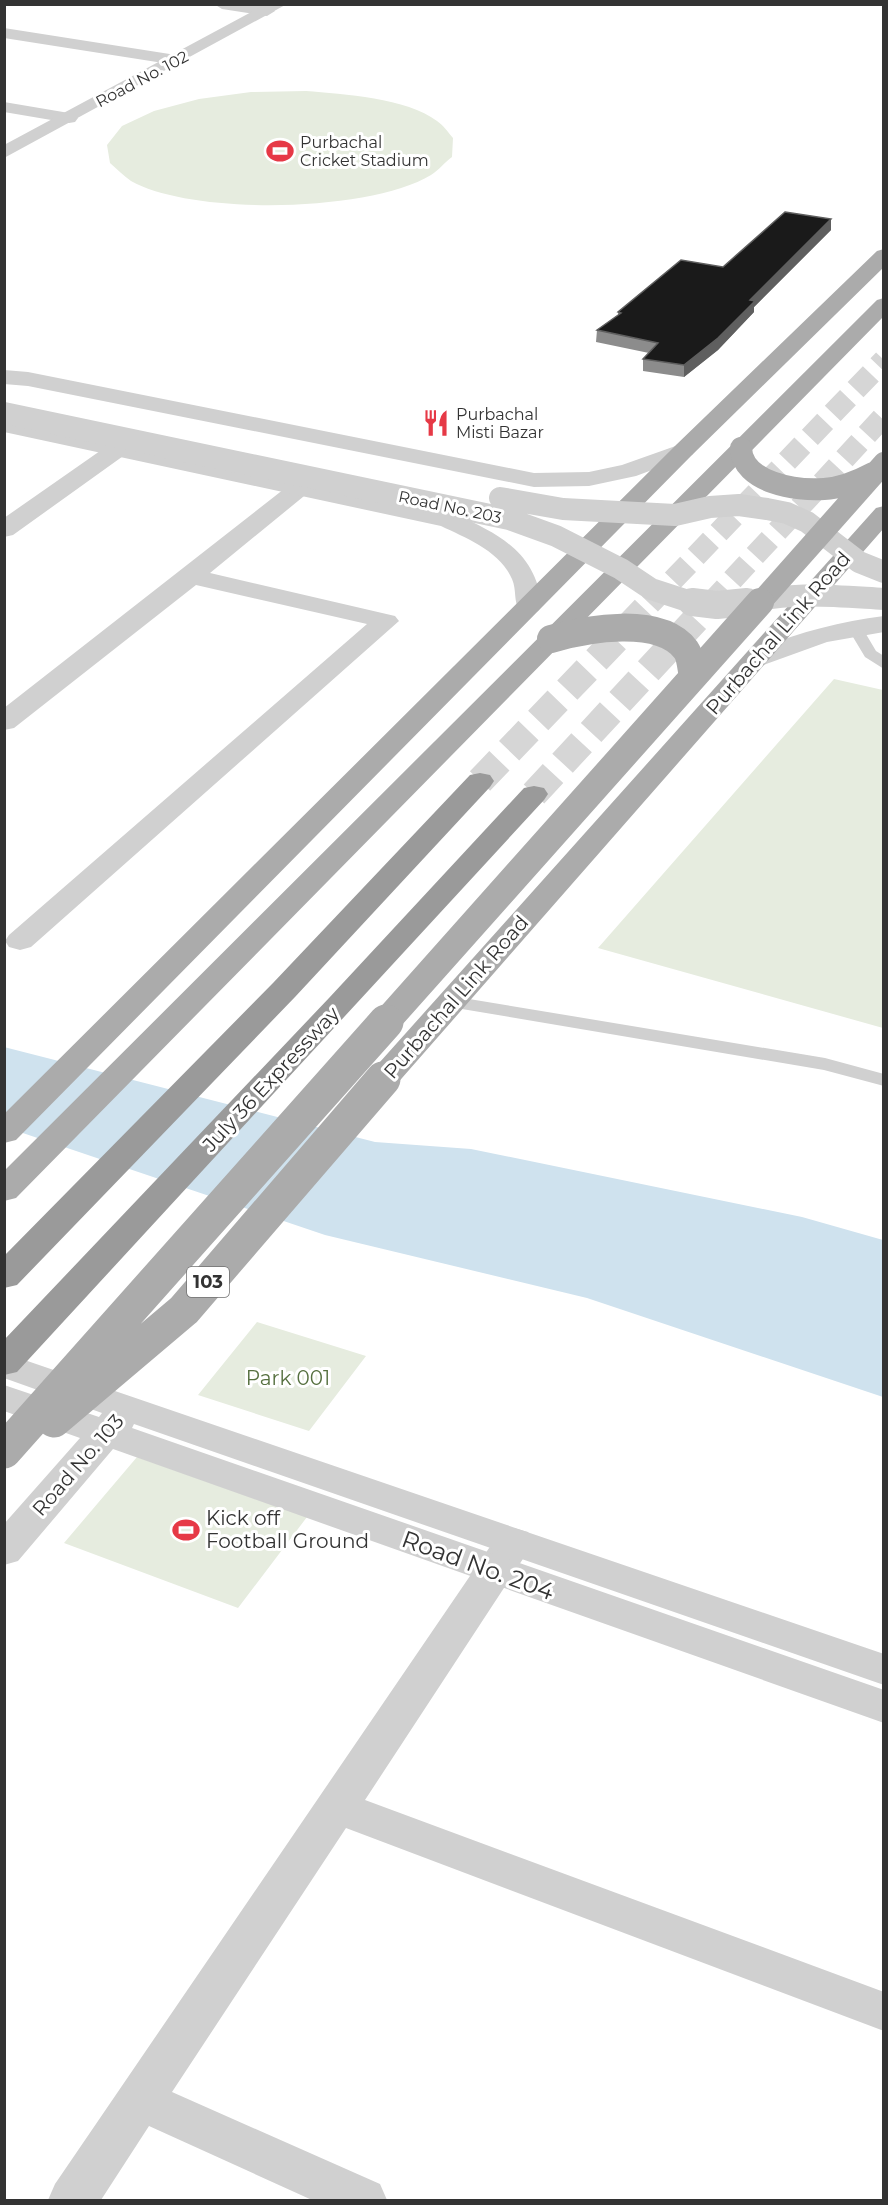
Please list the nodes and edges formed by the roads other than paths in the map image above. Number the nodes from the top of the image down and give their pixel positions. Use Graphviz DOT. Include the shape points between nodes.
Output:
graph roads {
  1 [pos="222,4"];
  2 [pos="263,7"];
  3 [pos="4,33"];
  4 [pos="168,59"];
  5 [pos="4,107"];
  6 [pos="60,117"];
  7 [pos="4,140"];
  8 [pos="4,153"];
  9 [pos="884,255"];
  10 [pos="884,304"];
  11 [pos="4,377"];
  12 [pos="4,397"];
  13 [pos="4,413"];
  14 [pos="4,425"];
  15 [pos="741,448"];
  16 [pos="118,449"];
  17 [pos="684,450"];
  18 [pos="879,468"];
  19 [pos="302,488"];
  20 [pos="884,513"];
  21 [pos="675,515"];
  22 [pos="4,530"];
  23 [pos="821,533"];
  24 [pos="621,569"];
  25 [pos="884,572"];
  26 [pos="191,576"];
  27 [pos="764,598"];
  28 [pos="884,599"];
  29 [pos="529,606"];
  30 [pos="884,624"];
  31 [pos="855,627"];
  32 [pos="551,639"];
  33 [pos="755,660"];
  34 [pos="884,664"];
  35 [pos="693,677"];
  36 [pos="4,722"];
  37 [pos="480,781"];
  38 [pos="534,794"];
  39 [pos="20,941"];
  40 [pos="452,1002"];
  41 [pos="884,1080"];
  42 [pos="4,1133"];
  43 [pos="4,1191"];
  44 [pos="4,1277"];
  45 [pos="4,1364"];
  46 [pos="4,1397"];
  47 [pos="117,1420"];
  48 [pos="4,1451"];
  49 [pos="4,1456"];
  50 [pos="4,1551"];
  51 [pos="505,1557"];
  52 [pos="884,1670"];
  53 [pos="884,1707"];
  54 [pos="337,1807"];
  55 [pos="884,2012"];
  56 [pos="141,2100"];
  57 [pos="73,2200"];
  58 [pos="362,2200"];
  1 -- 2 [label="street"];
  2 -- 4 [label="street, Road No. 102"];
  3 -- 4 [label="street"];
  4 -- 6 [label="street, Road No. 102"];
  5 -- 6 [label="street"];
  6 -- 7 [label="street, Road No. 102"];
  6 -- 8 [label="street, Road No. 102"];
  9 -- 17 [label="main road"];
  10 -- 15 [label="main road"];
  11 -- 17 [label="street" via="534,480 589,479 619,473"];
  12 -- 21 [label="street, Road No. 203, bridge" via="520,502 563,509"];
  13 -- 24 [label="street, Road No. 203, bridge" via="509,519 555,536"];
  14 -- 16 [label="street, Road No. 203"];
  15 -- 18 [label="main road, bridge" via="742,461 758,476 796,487 840,486 857,482"];
  15 -- 21 [label="main road"];
  16 -- 19 [label="street, Road No. 203"];
  16 -- 22 [label="street"];
  17 -- 29 [label="main road"];
  18 -- 23 [label="main road, bridge"];
  19 -- 26 [label="street"];
  19 -- 29 [label="street, Road No. 203" via="448,520 482,536 516,563 525,581"];
  20 -- 33 [label="main road, Purbachal Link Road"];
  21 -- 23 [label="street, Road No. 203, bridge" via="739,505 787,513"];
  21 -- 24 [label="main road"];
  23 -- 25 [label="street, Road No. 203, bridge" via="859,562"];
  23 -- 27 [label="main road, bridge"];
  24 -- 27 [label="street, Road No. 203, bridge" via="651,589 691,602 739,604"];
  24 -- 32 [label="main road"];
  26 -- 36 [label="street"];
  26 -- 39 [label="street" via="386,621"];
  27 -- 28 [label="street, Road No. 203, bridge" via="801,594"];
  27 -- 35 [label="main road, bridge"];
  29 -- 42 [label="main road"];
  30 -- 31 [label="street"];
  31 -- 33 [label="street" via="788,644"];
  31 -- 34 [label="lane" via="870,654"];
  32 -- 35 [label="main road, bridge" via="607,627 663,636 683,646 690,657"];
  32 -- 43 [label="main road"];
  33 -- 40 [label="main road, Purbachal Link Road"];
  35 -- 48 [label="main road, bridge"];
  37 -- 44 [label="highway" via="284,990"];
  38 -- 45 [label="highway, July 36 Expressway"];
  40 -- 41 [label="lane" via="825,1064"];
  40 -- 49 [label="main road, Purbachal Link Road / 103, bridge" via="184,1310 83,1396"];
  45 -- 47 [label="street, Road No. 204"];
  46 -- 47 [label="street, Road No. 204"];
  47 -- 50 [label="street, Road No. 103"];
  47 -- 51 [label="street, Road No. 204"];
  51 -- 52 [label="street, Road No. 204"];
  51 -- 53 [label="street, Road No. 204"];
  51 -- 54 [label="street"];
  54 -- 55 [label="street"];
  54 -- 56 [label="street"];
  56 -- 57 [label="street"];
  56 -- 58 [label="street"];
}
